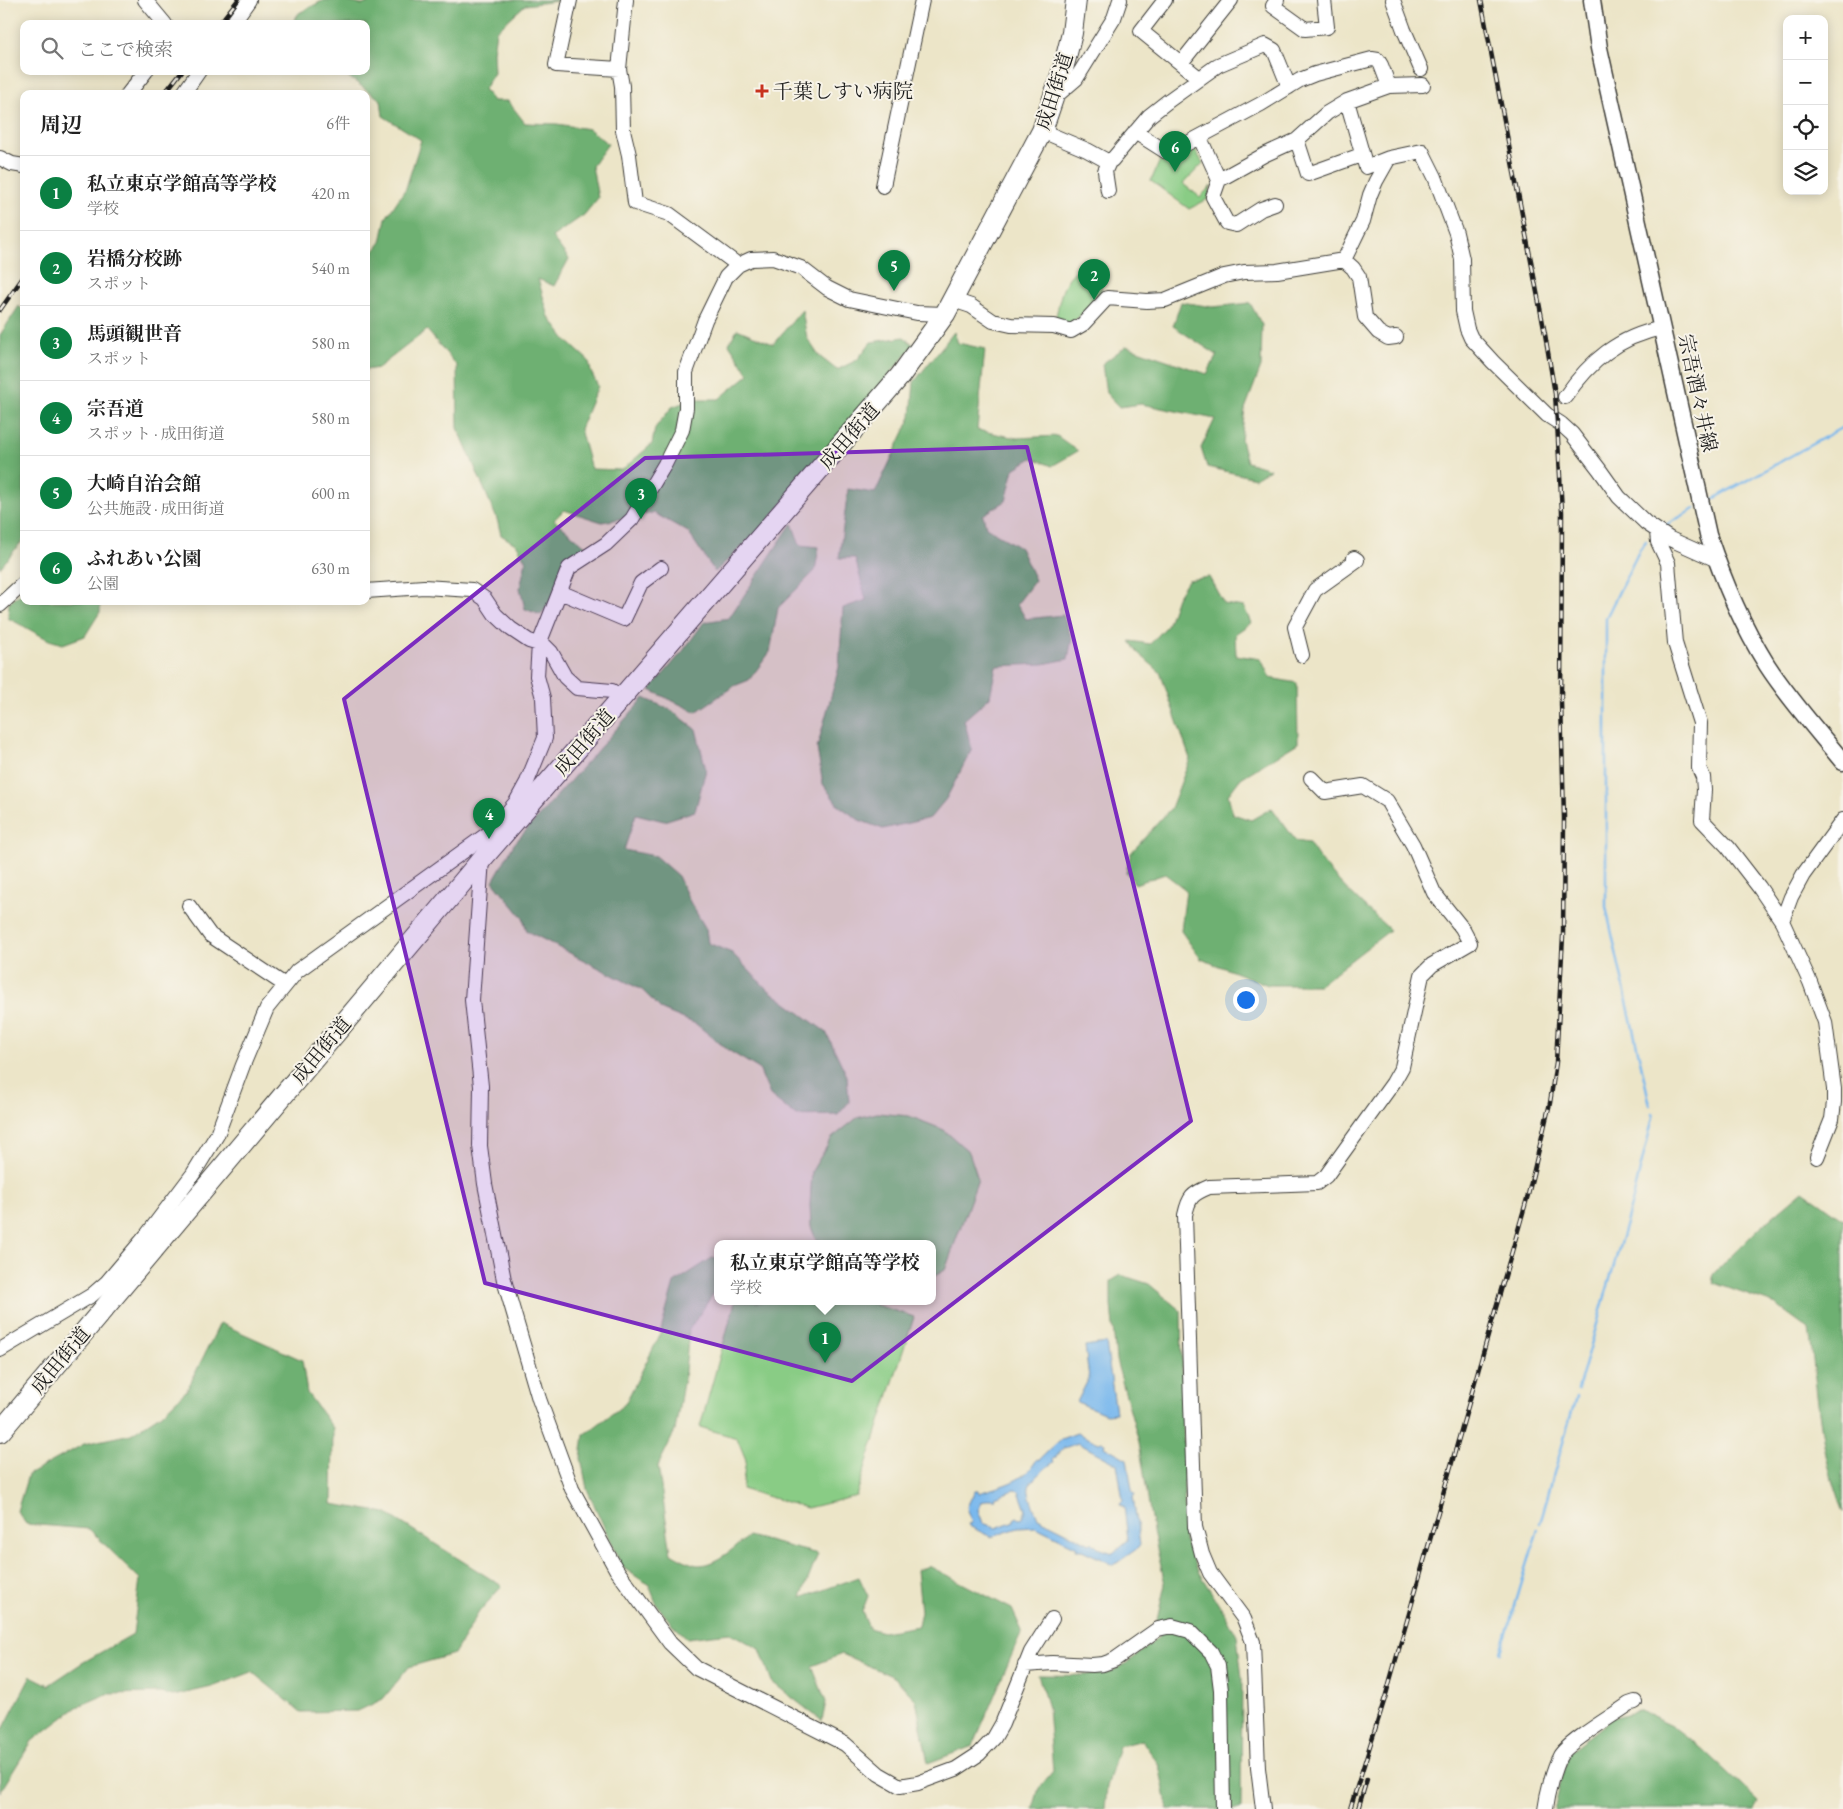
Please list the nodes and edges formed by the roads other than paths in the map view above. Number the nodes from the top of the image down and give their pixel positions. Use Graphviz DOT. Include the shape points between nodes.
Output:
graph roads {
  1 [pos="145,0"];
  2 [pos="249,0"];
  3 [pos="570,0"];
  4 [pos="626,0"];
  5 [pos="922,0"];
  6 [pos="1076,0"];
  7 [pos="1120,0"];
  8 [pos="1165,0"];
  9 [pos="1231,0"];
  10 [pos="1277,0"];
  11 [pos="1324,0"];
  12 [pos="1393,0"];
  13 [pos="1592,0"];
  14 [pos="162,20"];
  15 [pos="235,20"];
  16 [pos="1181,63"];
  17 [pos="619,69"];
  18 [pos="1420,69"];
  19 [pos="143,75"];
  20 [pos="196,75"];
  21 [pos="1200,78"];
  22 [pos="1422,85"];
  23 [pos="1389,86"];
  24 [pos="1289,87"];
  25 [pos="131,90"];
  26 [pos="186,90"];
  27 [pos="1054,97"];
  28 [pos="1347,101"];
  29 [pos="1042,131"];
  30 [pos="1135,132"];
  31 [pos="1200,138"];
  32 [pos="1297,140"];
  33 [pos="1361,155"];
  34 [pos="0,158"];
  35 [pos="1389,158"];
  36 [pos="1108,162"];
  37 [pos="20,165"];
  38 [pos="1219,180"];
  39 [pos="883,186"];
  40 [pos="1108,191"];
  41 [pos="1275,204"];
  42 [pos="1344,260"];
  43 [pos="738,265"];
  44 [pos="949,307"];
  45 [pos="1662,328"];
  46 [pos="1396,337"];
  47 [pos="1565,396"];
  48 [pos="1657,532"];
  49 [pos="1354,558"];
  50 [pos="1716,560"];
  51 [pos="661,568"];
  52 [pos="20,586"];
  53 [pos="370,591"];
  54 [pos="560,592"];
  55 [pos="0,604"];
  56 [pos="539,643"];
  57 [pos="1302,655"];
  58 [pos="622,699"];
  59 [pos="1843,762"];
  60 [pos="1312,778"];
  61 [pos="1843,820"];
  62 [pos="494,836"];
  63 [pos="482,858"];
  64 [pos="189,906"];
  65 [pos="1782,921"];
  66 [pos="285,985"];
  67 [pos="1817,1157"];
  68 [pos="0,1350"];
  69 [pos="0,1432"];
  70 [pos="1052,1619"];
  71 [pos="1025,1665"];
  72 [pos="1635,1702"];
  73 [pos="1223,1809"];
  74 [pos="1263,1809"];
  75 [pos="1545,1809"];
  1 -- 14 [label="street"];
  2 -- 15 [label="street"];
  3 -- 17 [label="street" via="556,65"];
  4 -- 17 [label="street"];
  5 -- 39 [label="street"];
  6 -- 27 [label="highway, 成田街道" via="1072,33"];
  7 -- 27 [label="street" via="1114,18 1076,79"];
  8 -- 16 [label="street" via="1141,31"];
  9 -- 16 [label="street"];
  10 -- 11 [label="street" via="1273,6 1305,29 1327,27"];
  12 -- 18 [label="street"];
  13 -- 45 [label="main road, 宗吾酒々井線" via="1599,48"];
  16 -- 21 [label="street"];
  17 -- 43 [label="street" via="623,130 636,203 669,214"];
  19 -- 25 [label="street"];
  20 -- 26 [label="street"];
  21 -- 24 [label="street" via="1218,65 1265,45 1274,50"];
  21 -- 30 [label="street" via="1149,116"];
  22 -- 23 [label="street"];
  23 -- 24 [label="street" via="1382,65 1372,59 1315,74"];
  23 -- 28 [label="street"];
  24 -- 31 [label="street"];
  27 -- 29 [label="highway, 成田街道"];
  28 -- 32 [label="street" via="1327,112"];
  28 -- 33 [label="street"];
  29 -- 36 [label="street"];
  29 -- 44 [label="highway, 成田街道"];
  30 -- 31 [label="street" via="1171,152"];
  30 -- 36 [label="street"];
  31 -- 38 [label="street"];
  32 -- 33 [label="street" via="1308,174"];
  32 -- 38 [label="street"];
  33 -- 35 [label="street" via="1366,167"];
  34 -- 37 [label="street"];
  35 -- 42 [label="street" via="1376,181 1363,221"];
  35 -- 48 [label="street" via="1422,151 1435,177 1462,259 1463,311 1471,338 1547,415 1572,434 1618,497"];
  36 -- 40 [label="street" via="1105,171"];
  38 -- 41 [label="street" via="1213,197 1227,223 1236,225"];
  42 -- 44 [label="street" via="1224,276 1165,300 1107,298 1083,324 1071,331 1054,326 1010,326 993,321 971,306"];
  42 -- 46 [label="street" via="1359,277 1365,317 1378,332 1388,338"];
  43 -- 44 [label="street" via="751,259 773,258 802,268 827,288 849,299 917,313"];
  43 -- 54 [label="street" via="726,277 705,320 686,372 682,430 665,464 632,519 606,544 570,568"];
  44 -- 58 [label="highway, 成田街道" via="900,376"];
  45 -- 47 [label="street" via="1615,346 1589,366"];
  45 -- 50 [label="main road, 宗吾酒々井線"];
  48 -- 50 [label="street"];
  48 -- 65 [label="street" via="1668,563 1675,643 1700,723 1699,768 1704,790 1702,820 1728,848"];
  49 -- 57 [label="street" via="1357,560 1315,590 1311,597 1295,627"];
  50 -- 59 [label="main road, 宗吾酒々井線" via="1767,664"];
  51 -- 54 [label="street" via="641,583 624,619"];
  52 -- 55 [label="street"];
  53 -- 56 [label="street" via="424,587 472,590 485,599 495,614 511,628 529,642"];
  54 -- 56 [label="street"];
  56 -- 58 [label="street" via="551,652 565,677 577,688 612,691"];
  56 -- 62 [label="street" via="537,676 543,698 545,738 516,802"];
  58 -- 62 [label="highway, 成田街道"];
  60 -- 74 [label="street" via="1325,792 1363,786 1387,801 1413,845 1434,893 1470,943 1432,964 1422,976 1402,1067 1326,1176 1316,1183 1209,1187 1195,1192 1188,1202 1185,1215 1195,1527 1210,1573 1244,1619 1253,1642 1258,1768"];
  61 -- 65 [label="street" via="1803,875"];
  62 -- 63 [label="highway, 成田街道"];
  62 -- 66 [label="street" via="297,971"];
  63 -- 69 [label="highway, 成田街道"];
  63 -- 71 [label="street" via="472,1000 481,1086 480,1146 485,1184 504,1280 539,1399 572,1489 616,1569 670,1642 696,1668 845,1744 879,1774 900,1786 956,1770 979,1754 1002,1724"];
  64 -- 66 [label="street" via="210,935"];
  65 -- 67 [label="street" via="1825,1022 1834,1102 1832,1119"];
  66 -- 68 [label="street" via="267,1008 217,1135 193,1174 146,1236 107,1282 92,1294"];
  70 -- 71 [label="street"];
  71 -- 73 [label="street" via="1103,1664 1114,1660 1158,1629 1172,1626 1190,1631 1211,1652 1218,1666"];
  72 -- 75 [label="street" via="1569,1746 1560,1756"];
}
